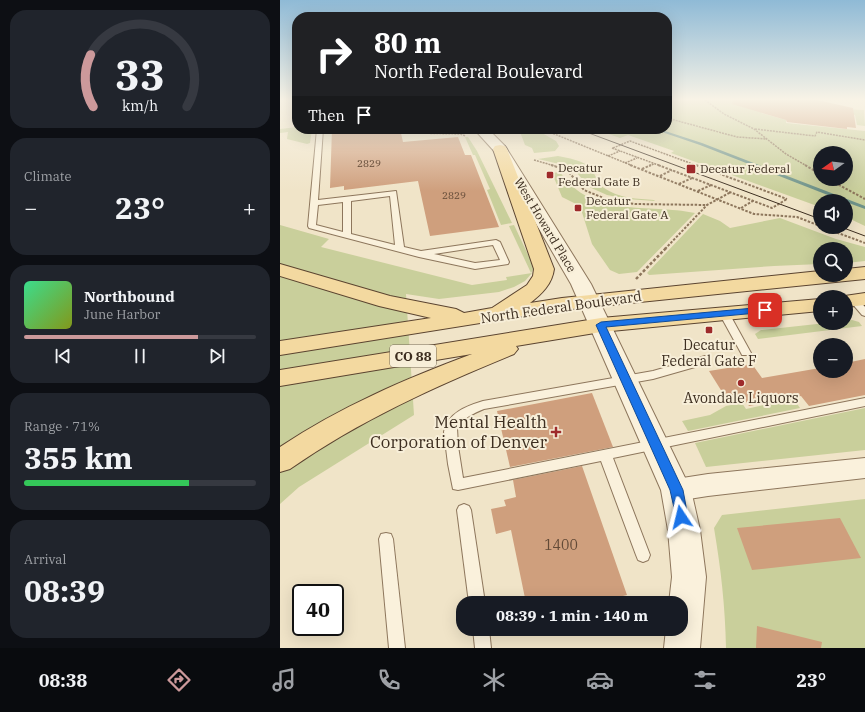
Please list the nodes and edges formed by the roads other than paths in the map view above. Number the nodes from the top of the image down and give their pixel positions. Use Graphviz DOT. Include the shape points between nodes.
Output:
graph roads {
  1 [pos="320,134"];
  2 [pos="478,134"];
  3 [pos="500,149"];
  4 [pos="392,184"];
  5 [pos="375,186"];
  6 [pos="393,193"];
  7 [pos="376,195"];
  8 [pos="347,199"];
  9 [pos="314,203"];
  10 [pos="347,235"];
  11 [pos="400,249"];
  12 [pos="419,254"];
  13 [pos="280,270"];
  14 [pos="865,273"];
  15 [pos="853,274"];
  16 [pos="813,278"];
  17 [pos="589,301"];
  18 [pos="813,306"];
  19 [pos="724,313"];
  20 [pos="493,315"];
  21 [pos="471,319"];
  22 [pos="601,325"];
  23 [pos="546,334"];
  24 [pos="280,348"];
  25 [pos="746,353"];
  26 [pos="705,360"];
  27 [pos="280,378"];
  28 [pos="626,379"];
  29 [pos="865,402"];
  30 [pos="656,445"];
  31 [pos="605,455"];
  32 [pos="280,461"];
  33 [pos="865,468"];
  34 [pos="676,490"];
  35 [pos="464,510"];
  36 [pos="386,539"];
  37 [pos="643,555"];
  38 [pos="476,596"];
  39 [pos="482,636"];
  40 [pos="397,648"];
  41 [pos="483,648"];
  42 [pos="682,648"];
  1 -- 9 [label="lane"];
  2 -- 3 [label="street, West Howard Place"];
  3 -- 17 [label="street, West Howard Place"];
  3 -- 20 [label="main road" via="544,269 544,276 531,291"];
  4 -- 6 [label="lane"];
  5 -- 7 [label="lane"];
  6 -- 7 [label="lane"];
  6 -- 11 [label="lane"];
  7 -- 8 [label="lane"];
  8 -- 9 [label="lane"];
  8 -- 10 [label="lane"];
  9 -- 10 [label="lane" via="312,226"];
  10 -- 11 [label="lane"];
  11 -- 12 [label="lane"];
  12 -- 12 [label="lane" via="475,266 505,262 496,242"];
  13 -- 21 [label="main road" via="386,302"];
  14 -- 15 [label="main road"];
  16 -- 17 [label="main road, North Federal Boulevard / CO 88"];
  17 -- 20 [label="main road, North Federal Boulevard / CO 88"];
  17 -- 22 [label="street, West Howard Place"];
  18 -- 19 [label="main road, North Federal Boulevard / CO 88"];
  19 -- 22 [label="main road, North Federal Boulevard / CO 88"];
  19 -- 25 [label="lane"];
  20 -- 21 [label="main road, North Federal Boulevard / CO 88"];
  21 -- 24 [label="main road, North Federal Boulevard / CO 88"];
  22 -- 23 [label="main road, North Federal Boulevard / CO 88"];
  22 -- 28 [label="street, West Howard Place"];
  23 -- 27 [label="main road, North Federal Boulevard / CO 88"];
  23 -- 32 [label="main road" via="423,382 380,402 320,434"];
  26 -- 28 [label="lane"];
  28 -- 30 [label="street, West Howard Place"];
  28 -- 31 [label="lane" via="483,405 463,414 450,430 458,485"];
  29 -- 30 [label="lane"];
  30 -- 31 [label="lane"];
  30 -- 34 [label="street, West Howard Place"];
  31 -- 37 [label="lane"];
  33 -- 34 [label="street"];
  34 -- 42 [label="street, West Howard Place" via="684,530 689,577"];
  35 -- 38 [label="lane"];
  36 -- 40 [label="lane"];
  39 -- 41 [label="lane"];
}
